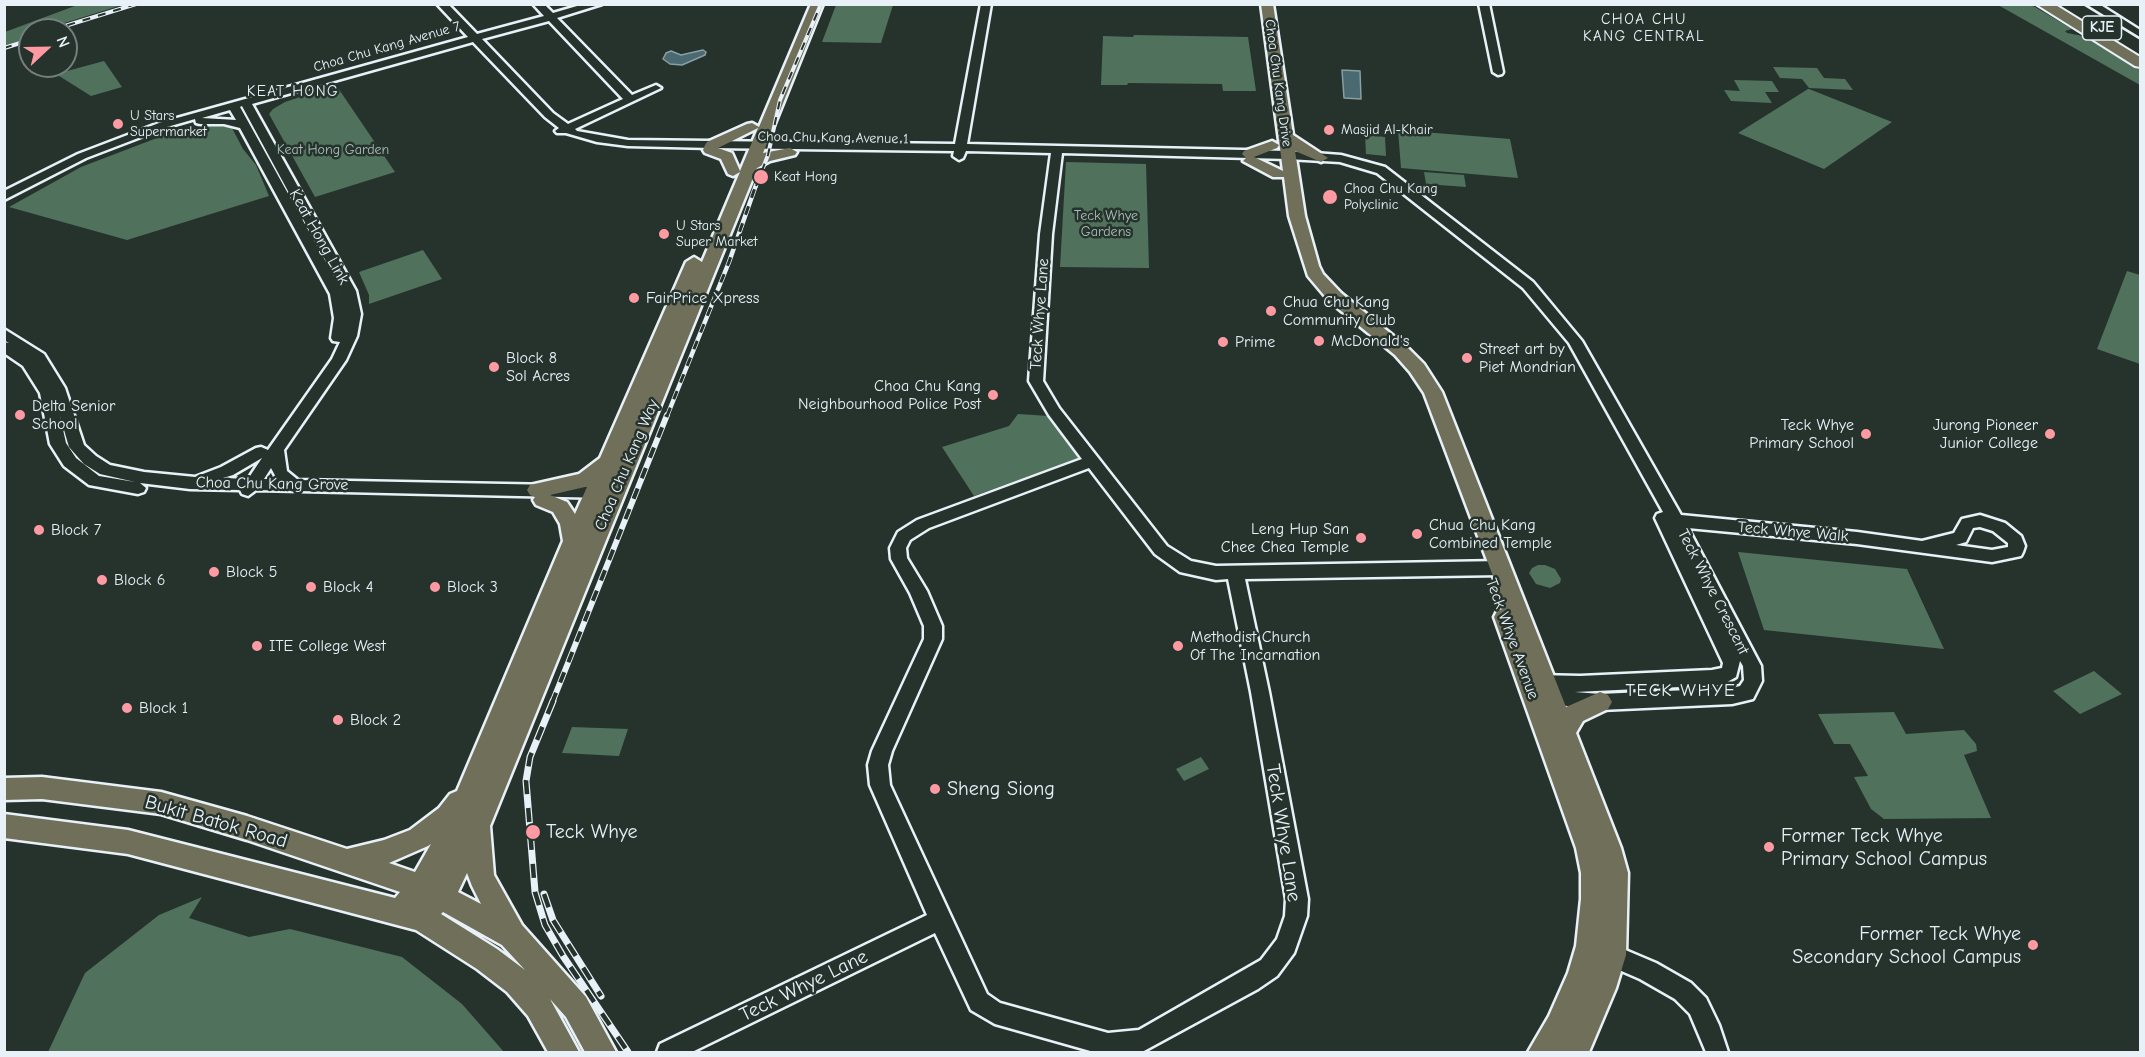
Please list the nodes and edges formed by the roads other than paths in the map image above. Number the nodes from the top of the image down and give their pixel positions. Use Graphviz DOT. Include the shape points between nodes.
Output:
graph roads {
  1 [pos="432,4"];
  2 [pos="442,4"];
  3 [pos="538,4"];
  4 [pos="597,4"];
  5 [pos="805,4"];
  6 [pos="817,4"];
  7 [pos="986,4"];
  8 [pos="1254,4"];
  9 [pos="1267,4"];
  10 [pos="1484,4"];
  11 [pos="2043,4"];
  12 [pos="2063,4"];
  13 [pos="2091,4"];
  14 [pos="552,18"];
  15 [pos="455,30"];
  16 [pos="2140,34"];
  17 [pos="473,46"];
  18 [pos="2140,51"];
  19 [pos="434,52"];
  20 [pos="2140,63"];
  21 [pos="1498,72"];
  22 [pos="656,88"];
  23 [pos="283,96"];
  24 [pos="631,100"];
  25 [pos="241,107"];
  26 [pos="257,116"];
  27 [pos="200,121"];
  28 [pos="767,126"];
  29 [pos="752,127"];
  30 [pos="569,129"];
  31 [pos="711,147"];
  32 [pos="791,148"];
  33 [pos="1278,149"];
  34 [pos="960,152"];
  35 [pos="1056,154"];
  36 [pos="747,155"];
  37 [pos="1250,158"];
  38 [pos="1321,160"];
  39 [pos="1293,184"];
  40 [pos="4,196"];
  41 [pos="4,202"];
  42 [pos="4,333"];
  43 [pos="4,346"];
  44 [pos="268,451"];
  45 [pos="1092,461"];
  46 [pos="608,463"];
  47 [pos="107,477"];
  48 [pos="190,483"];
  49 [pos="295,486"];
  50 [pos="242,488"];
  51 [pos="540,495"];
  52 [pos="604,496"];
  53 [pos="1670,520"];
  54 [pos="574,542"];
  55 [pos="1922,547"];
  56 [pos="1494,568"];
  57 [pos="1235,574"];
  58 [pos="1540,689"];
  59 [pos="1600,702"];
  60 [pos="1564,734"];
  61 [pos="471,788"];
  62 [pos="4,789"];
  63 [pos="4,826"];
  64 [pos="477,826"];
  65 [pos="346,862"];
  66 [pos="421,904"];
  67 [pos="939,920"];
  68 [pos="512,935"];
  69 [pos="1601,950"];
  70 [pos="564,1053"];
  71 [pos="600,1053"];
  72 [pos="668,1053"];
  73 [pos="1543,1053"];
  74 [pos="1574,1053"];
  75 [pos="1718,1053"];
  1 -- 15 [label="street, Choa Chu Kang Avenue 1"];
  2 -- 17 [label="street, Choa Chu Kang Avenue 1"];
  3 -- 14 [label="street"];
  4 -- 14 [label="street"];
  5 -- 29 [label="main road, Choa Chu Kang Way"];
  6 -- 28 [label="main road, Choa Chu Kang Way"];
  7 -- 34 [label="street"];
  8 -- 33 [label="main road, Choa Chu Kang Drive"];
  9 -- 33 [label="main road, Choa Chu Kang Drive"];
  10 -- 21 [label="street"];
  11 -- 20 [label="highway, KJE"];
  12 -- 18 [label="highway, KJE"];
  13 -- 16 [label="street"];
  14 -- 17 [label="street"];
  14 -- 24 [label="street"];
  15 -- 17 [label="street, Choa Chu Kang Avenue 1"];
  15 -- 19 [label="street"];
  17 -- 19 [label="street"];
  17 -- 30 [label="street, Choa Chu Kang Avenue 1" via="541,118"];
  19 -- 23 [label="street, Choa Chu Kang Avenue 7"];
  22 -- 24 [label="street"];
  23 -- 25 [label="street, Choa Chu Kang Avenue 7"];
  23 -- 26 [label="street"];
  24 -- 30 [label="street"];
  25 -- 26 [label="street, Keat Hong Link"];
  25 -- 27 [label="street, Choa Chu Kang Avenue 7"];
  25 -- 40 [label="street, Choa Chu Kang Avenue 7" via="163,125 115,142"];
  26 -- 27 [label="street"];
  26 -- 44 [label="street, Keat Hong Link" via="349,291 354,314 350,336 339,360"];
  27 -- 41 [label="street, Choa Chu Kang Avenue 7" via="94,155"];
  28 -- 32 [label="main road" via="773,136"];
  28 -- 36 [label="main road, Choa Chu Kang Way"];
  29 -- 31 [label="main road"];
  29 -- 36 [label="main road, Choa Chu Kang Way"];
  30 -- 31 [label="street, Choa Chu Kang Avenue 1" via="574,140 600,146"];
  31 -- 36 [label="street, Choa Chu Kang Avenue 1"];
  31 -- 36 [label="main road" via="727,156"];
  32 -- 34 [label="street, Choa Chu Kang Avenue 1"];
  32 -- 36 [label="street, Choa Chu Kang Avenue 1"];
  32 -- 36 [label="main road" via="765,157"];
  33 -- 37 [label="main road"];
  33 -- 37 [label="main road"];
  33 -- 38 [label="street, Teck Whye Crescent"];
  33 -- 38 [label="main road" via="1298,147"];
  33 -- 39 [label="main road, Teck Whye Avenue"];
  33 -- 56 [label="main road, Teck Whye Avenue" via="1288,226 1300,267 1312,287 1392,355 1416,385"];
  34 -- 35 [label="street, Choa Chu Kang Avenue 1"];
  35 -- 37 [label="street, Choa Chu Kang Avenue 1"];
  35 -- 45 [label="street, Teck Whye Lane" via="1036,381"];
  36 -- 46 [label="main road, Choa Chu Kang Way"];
  36 -- 52 [label="main road, Choa Chu Kang Way"];
  38 -- 39 [label="main road"];
  38 -- 53 [label="street, Teck Whye Crescent" via="1358,162 1381,170 1528,285 1575,341"];
  39 -- 56 [label="main road, Teck Whye Avenue" via="1299,229 1316,276 1335,297 1401,351 1433,392"];
  42 -- 47 [label="street, Choa Chu Kang Grove" via="39,357 58,388 77,447"];
  43 -- 47 [label="street, Choa Chu Kang Grove" via="28,363 47,393 60,450 80,471"];
  44 -- 48 [label="street"];
  44 -- 49 [label="street" via="280,472"];
  44 -- 50 [label="street, Keat Hong Link"];
  45 -- 57 [label="street, Teck Whye Lane" via="1161,550 1186,567"];
  45 -- 67 [label="street, Teck Whye Lane" via="923,524 904,536 898,548 899,559 933,626 933,639 878,765 884,795"];
  46 -- 51 [label="main road" via="585,480"];
  46 -- 52 [label="main road, Choa Chu Kang Way"];
  47 -- 48 [label="street, Choa Chu Kang Grove"];
  47 -- 50 [label="street, Choa Chu Kang Grove" via="135,488"];
  48 -- 50 [label="street, Choa Chu Kang Grove"];
  49 -- 50 [label="street, Choa Chu Kang Grove"];
  49 -- 51 [label="street, Choa Chu Kang Grove"];
  50 -- 51 [label="street, Choa Chu Kang Grove"];
  51 -- 52 [label="street, Choa Chu Kang Grove"];
  51 -- 54 [label="main road" via="560,507"];
  52 -- 54 [label="main road, Choa Chu Kang Way"];
  52 -- 64 [label="main road, Choa Chu Kang Way"];
  53 -- 55 [label="street, Teck Whye Walk"];
  53 -- 58 [label="street, Teck Whye Crescent" via="1732,663 1730,672 1712,678"];
  53 -- 59 [label="street, Teck Whye Crescent" via="1752,666 1754,681 1750,689 1732,696"];
  54 -- 61 [label="main road, Choa Chu Kang Way"];
  55 -- 55 [label="street, Teck Whye Walk" via="1960,538 1968,523 1980,521 1999,527 2017,546 2015,552 1992,556"];
  56 -- 57 [label="street, Teck Whye Lane"];
  56 -- 58 [label="main road, Teck Whye Avenue"];
  57 -- 67 [label="street, Teck Whye Lane" via="1297,899 1291,932 1278,958 1250,981 1155,1035 1142,1041 1108,1045 995,1013 984,1006 973,993"];
  58 -- 59 [label="street, Teck Whye Crescent"];
  58 -- 60 [label="main road, Teck Whye Avenue"];
  58 -- 69 [label="main road, Teck Whye Avenue" via="1589,848"];
  59 -- 60 [label="main road" via="1575,714"];
  60 -- 69 [label="main road, Teck Whye Avenue" via="1614,873"];
  61 -- 65 [label="main road" via="448,816 419,838"];
  61 -- 66 [label="main road, Choa Chu Kang Way"];
  62 -- 65 [label="main road, Bukit Batok Road" via="52,789 161,803"];
  63 -- 66 [label="main road" via="128,842"];
  64 -- 66 [label="main road, Choa Chu Kang Way" via="451,879"];
  64 -- 68 [label="main road" via="482,878"];
  65 -- 66 [label="main road, Bukit Batok Road"];
  66 -- 68 [label="main road"];
  66 -- 70 [label="main road" via="517,982 538,1006"];
  67 -- 72 [label="street, Teck Whye Lane"];
  68 -- 71 [label="main road" via="576,1007"];
  69 -- 73 [label="main road, Teck Whye Avenue" via="1581,975"];
  69 -- 74 [label="main road, Teck Whye Avenue" via="1602,988"];
  69 -- 75 [label="street" via="1683,991 1698,1006"];
}
